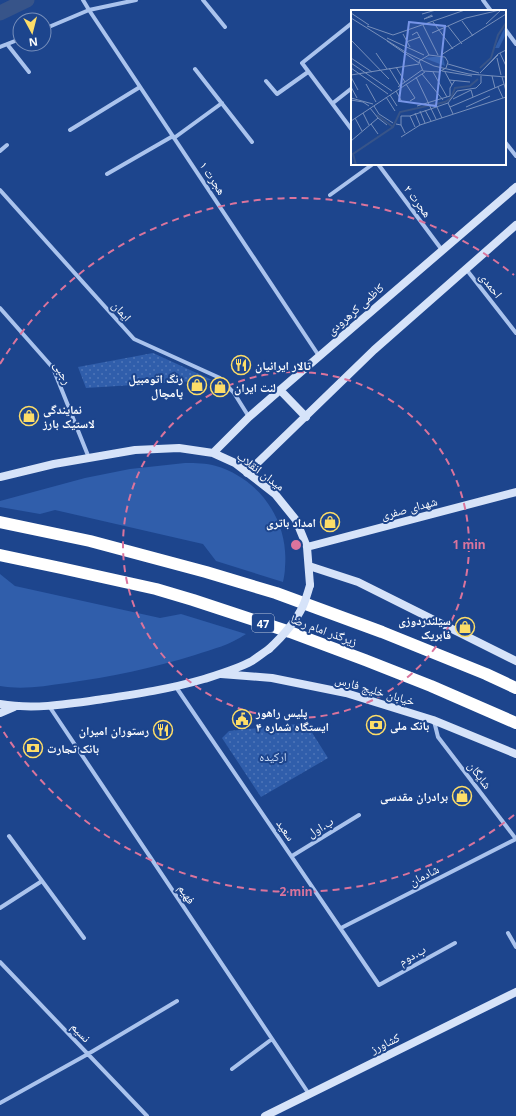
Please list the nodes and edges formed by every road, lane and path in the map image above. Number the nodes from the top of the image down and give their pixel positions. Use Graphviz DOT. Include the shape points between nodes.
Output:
graph roads {
  1 [pos="83,0"];
  2 [pos="136,0"];
  3 [pos="203,0"];
  4 [pos="483,0"];
  5 [pos="89,10"];
  6 [pos="490,10"];
  7 [pos="351,24"];
  8 [pos="52,26"];
  9 [pos="225,26"];
  10 [pos="506,30"];
  11 [pos="12,42"];
  12 [pos="7,44"];
  13 [pos="516,44"];
  14 [pos="0,47"];
  15 [pos="195,68"];
  16 [pos="29,72"];
  17 [pos="308,72"];
  18 [pos="266,81"];
  19 [pos="140,87"];
  20 [pos="351,89"];
  21 [pos="222,103"];
  22 [pos="332,104"];
  23 [pos="351,129"];
  24 [pos="70,130"];
  25 [pos="173,137"];
  26 [pos="252,142"];
  27 [pos="506,143"];
  28 [pos="7,145"];
  29 [pos="0,151"];
  30 [pos="516,156"];
  31 [pos="372,165"];
  32 [pos="379,165"];
  33 [pos="107,174"];
  34 [pos="516,187"];
  35 [pos="0,190"];
  36 [pos="330,195"];
  37 [pos="516,225"];
  38 [pos="442,250"];
  39 [pos="466,269"];
  40 [pos="0,308"];
  41 [pos="516,334"];
  42 [pos="320,356"];
  43 [pos="280,390"];
  44 [pos="249,417"];
  45 [pos="306,417"];
  46 [pos="213,454"];
  47 [pos="89,458"];
  48 [pos="247,473"];
  49 [pos="0,477"];
  50 [pos="516,492"];
  51 [pos="0,522"];
  52 [pos="307,547"];
  53 [pos="0,555"];
  54 [pos="309,566"];
  55 [pos="516,661"];
  56 [pos="221,674"];
  57 [pos="176,687"];
  58 [pos="516,688"];
  59 [pos="0,704"];
  60 [pos="49,706"];
  61 [pos="15,707"];
  62 [pos="0,713"];
  63 [pos="433,720"];
  64 [pos="516,723"];
  65 [pos="516,754"];
  66 [pos="359,815"];
  67 [pos="9,836"];
  68 [pos="516,839"];
  69 [pos="292,856"];
  70 [pos="42,881"];
  71 [pos="0,908"];
  72 [pos="341,928"];
  73 [pos="508,933"];
  74 [pos="84,938"];
  75 [pos="455,943"];
  76 [pos="516,947"];
  77 [pos="0,962"];
  78 [pos="379,985"];
  79 [pos="516,992"];
  80 [pos="177,1001"];
  81 [pos="272,1039"];
  82 [pos="88,1054"];
  83 [pos="232,1069"];
  84 [pos="309,1094"];
  85 [pos="0,1103"];
  86 [pos="147,1116"];
  87 [pos="265,1116"];
  1 -- 5 [label="street, هجرت ۱"];
  2 -- 5 [label="street"];
  3 -- 9 [label="street"];
  4 -- 6 [label="street"];
  5 -- 8 [label="street"];
  5 -- 19 [label="street, هجرت ۱"];
  7 -- 17 [label="street" via="302,63"];
  10 -- 13 [label="street"];
  11 -- 12 [label="street"];
  12 -- 14 [label="street"];
  12 -- 16 [label="street"];
  15 -- 21 [label="street"];
  17 -- 18 [label="street" via="277,94"];
  17 -- 22 [label="street"];
  19 -- 24 [label="street"];
  19 -- 25 [label="street, هجرت ۱"];
  20 -- 22 [label="street"];
  21 -- 25 [label="street"];
  21 -- 26 [label="street"];
  22 -- 23 [label="street"];
  25 -- 33 [label="street"];
  25 -- 42 [label="street, هجرت ۱"];
  27 -- 30 [label="street"];
  28 -- 29 [label="street"];
  31 -- 36 [label="street"];
  32 -- 38 [label="street, هجرت ۲"];
  34 -- 38 [label="main road, کاظمی کرهرودی"];
  35 -- 44 [label="street, ایمان" via="134,339 220,378 234,393"];
  37 -- 39 [label="main road"];
  38 -- 42 [label="main road, کاظمی کرهرودی"];
  39 -- 41 [label="street, احمدی"];
  39 -- 45 [label="main road" via="374,350"];
  40 -- 47 [label="street, رجبی" via="52,368"];
  42 -- 43 [label="main road, کاظمی کرهرودی"];
  43 -- 44 [label="main road, کاظمی کرهرودی"];
  43 -- 45 [label="main road"];
  44 -- 46 [label="main road, کاظمی کرهرودی"];
  45 -- 48 [label="main road"];
  46 -- 47 [label="main road, میدان انقلاب" via="180,448 135,450"];
  46 -- 48 [label="main road, میدان انقلاب" via="235,464"];
  47 -- 49 [label="main road, میدان انقلاب"];
  48 -- 52 [label="main road, میدان انقلاب" via="275,494 296,520"];
  50 -- 52 [label="main road, شهدای صفری"];
  51 -- 58 [label="highway, زیرگذر امام رضا" via="90,541 276,593 382,632"];
  52 -- 54 [label="main road, میدان انقلاب"];
  53 -- 64 [label="highway, زیرگذر امام رضا / 47" via="156,589 290,632 431,686"];
  54 -- 55 [label="main road" via="358,582"];
  54 -- 56 [label="main road, میدان انقلاب, bridge" via="310,585 304,606 294,623 269,649 251,661"];
  56 -- 57 [label="main road, میدان انقلاب"];
  56 -- 63 [label="main road, خیابان خلیج فارس" via="272,678 346,693"];
  57 -- 60 [label="main road, میدان انقلاب"];
  57 -- 69 [label="street, سعید"];
  59 -- 61 [label="main road, میدان انقلاب"];
  60 -- 61 [label="main road, میدان انقلاب"];
  60 -- 81 [label="street, فهیم"];
  61 -- 62 [label="main road"];
  63 -- 65 [label="main road, خیابان خلیج فارس"];
  63 -- 68 [label="street, شایگان" via="438,736"];
  66 -- 69 [label="street, ب.اول"];
  67 -- 70 [label="street"];
  68 -- 72 [label="street, شادمان"];
  69 -- 72 [label="street, سعید"];
  70 -- 71 [label="street"];
  70 -- 74 [label="street"];
  72 -- 78 [label="street, سعید"];
  73 -- 76 [label="street"];
  75 -- 78 [label="street, ب.دوم"];
  77 -- 82 [label="street, نسیم"];
  79 -- 84 [label="main road, کشاورز"];
  80 -- 82 [label="street"];
  81 -- 83 [label="street"];
  81 -- 84 [label="street, فهیم"];
  82 -- 85 [label="street"];
  82 -- 86 [label="street, نسیم"];
  84 -- 87 [label="main road, کشاورز"];
}
